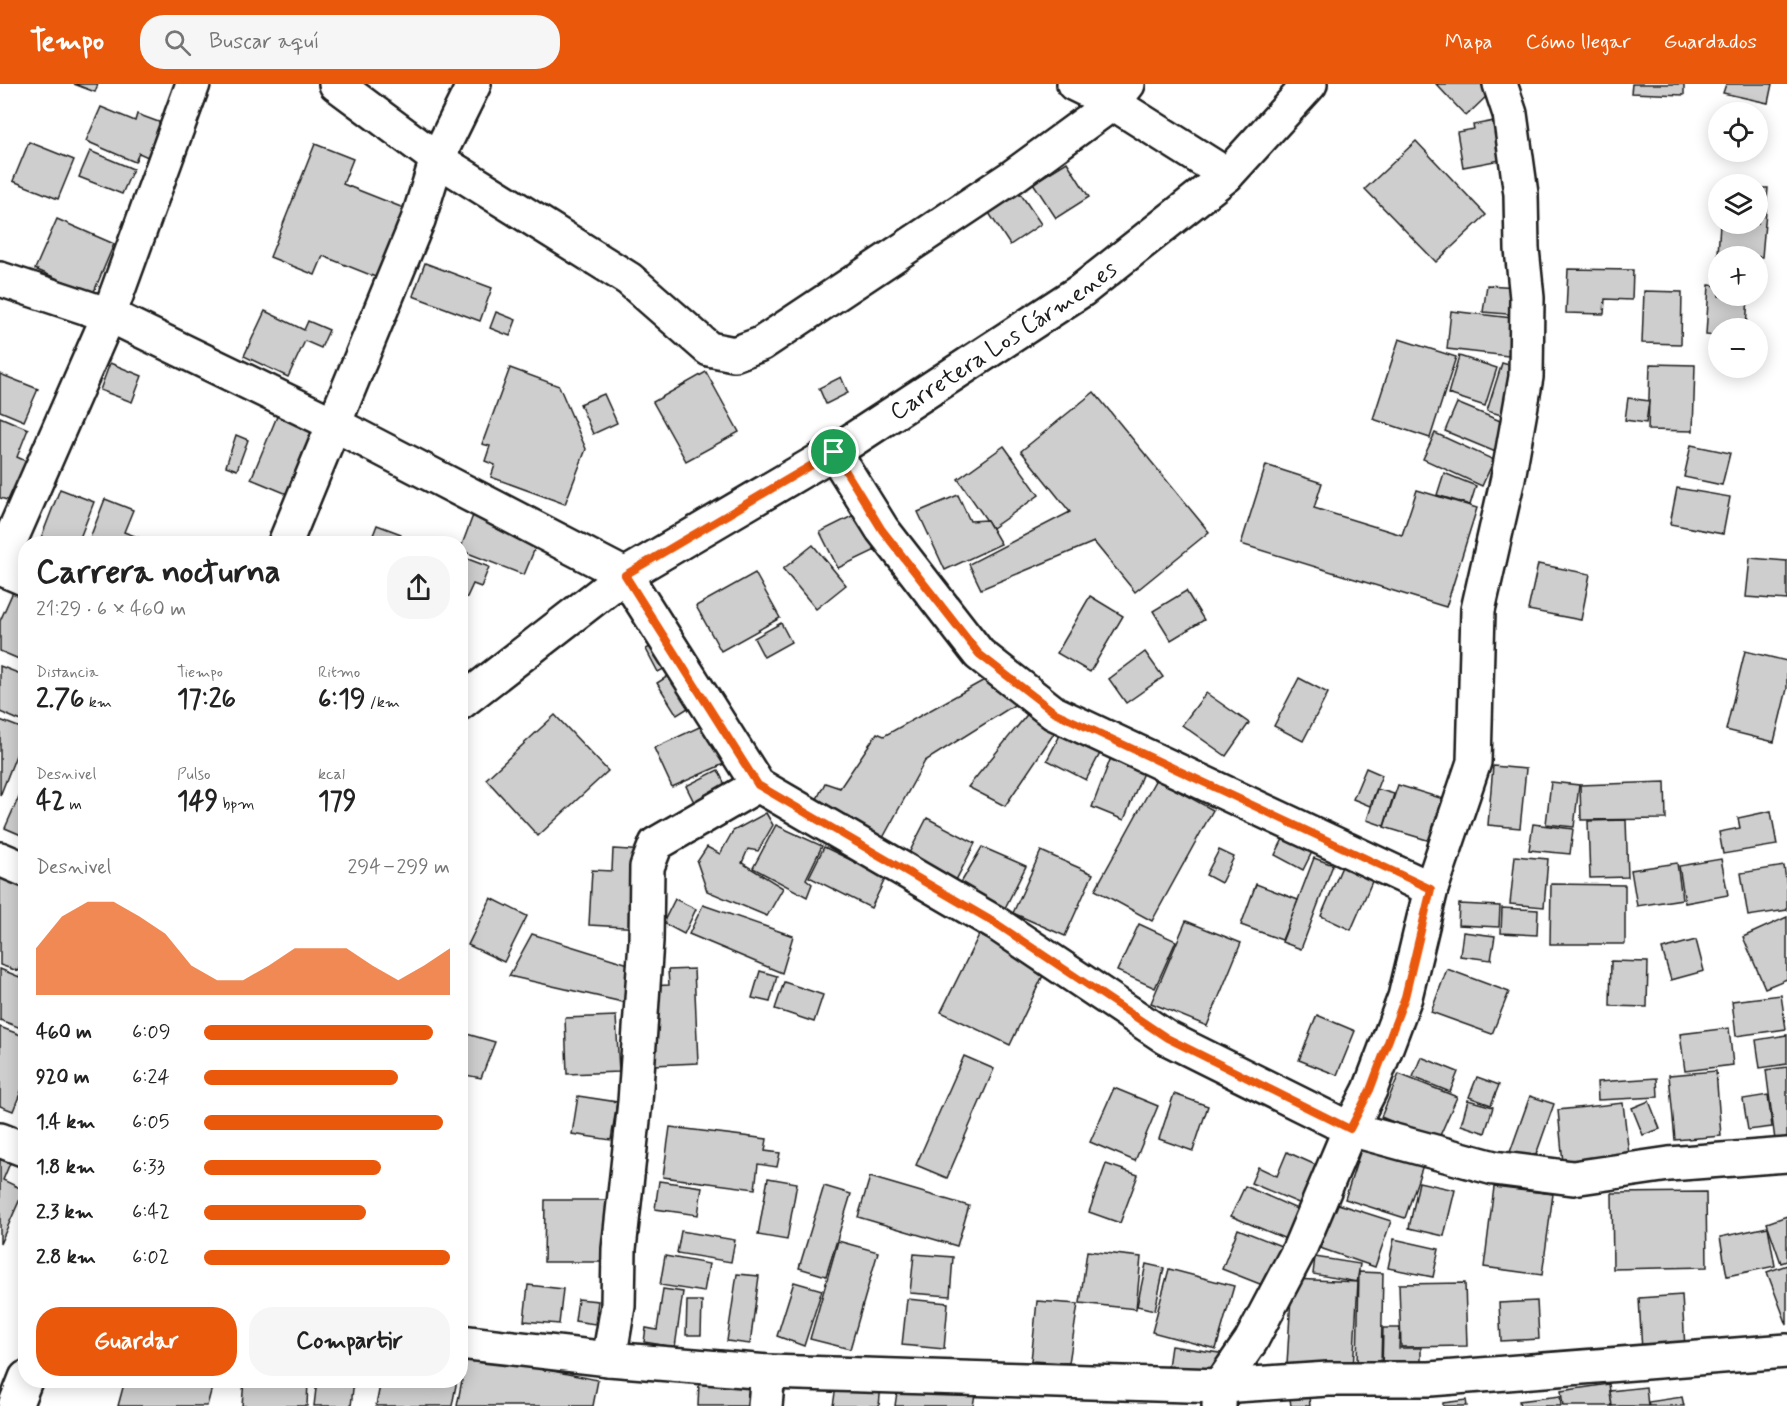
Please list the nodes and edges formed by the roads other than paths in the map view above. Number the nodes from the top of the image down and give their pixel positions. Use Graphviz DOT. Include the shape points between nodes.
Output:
graph roads {
  1 [pos="193,84"];
  2 [pos="336,84"];
  3 [pos="474,84"];
  4 [pos="1074,84"];
  5 [pos="1310,84"];
  6 [pos="1500,84"];
  7 [pos="1120,93"];
  8 [pos="437,159"];
  9 [pos="1227,175"];
  10 [pos="0,279"];
  11 [pos="109,315"];
  12 [pos="334,424"];
  13 [pos="834,452"];
  14 [pos="288,536"];
  15 [pos="0,566"];
  16 [pos="18,575"];
  17 [pos="625,575"];
  18 [pos="468,697"];
  19 [pos="758,785"];
  20 [pos="0,859"];
  21 [pos="18,867"];
  22 [pos="1431,889"];
  23 [pos="1350,1129"];
  24 [pos="0,1140"];
  25 [pos="18,1147"];
  26 [pos="1787,1155"];
  27 [pos="468,1343"];
  28 [pos="1787,1351"];
  29 [pos="609,1359"];
  30 [pos="768,1372"];
  31 [pos="22,1388"];
  32 [pos="1219,1396"];
  33 [pos="15,1406"];
  34 [pos="765,1406"];
  1 -- 11 [label="street"];
  2 -- 8 [label="street"];
  3 -- 8 [label="street"];
  4 -- 7 [label="street"];
  5 -- 9 [label="street, Carretera Los Cármenes"];
  6 -- 22 [label="street" via="1510,114 1521,194 1527,298 1526,377 1509,478 1478,610 1474,762"];
  7 -- 8 [label="street" via="1012,177 761,344 734,354 709,349 628,279"];
  7 -- 9 [label="street"];
  8 -- 12 [label="street" via="418,220"];
  9 -- 13 [label="street, Carretera Los Cármenes" via="1082,290"];
  10 -- 11 [label="street"];
  11 -- 12 [label="street"];
  11 -- 15 [label="street"];
  12 -- 14 [label="street"];
  12 -- 17 [label="street"];
  13 -- 17 [label="street, Carretera Los Cármenes"];
  13 -- 22 [label="street" via="882,530 979,654 1054,712"];
  15 -- 16 [label="street"];
  17 -- 18 [label="street, Carretera Los Cármenes"];
  17 -- 19 [label="street"];
  19 -- 23 [label="street" via="997,924 1167,1038"];
  19 -- 29 [label="street" via="656,844 647,867 635,1102 619,1248 618,1306"];
  20 -- 21 [label="street"];
  22 -- 23 [label="street" via="1405,997 1370,1090"];
  23 -- 26 [label="street" via="1494,1168 1573,1178 1669,1164"];
  23 -- 32 [label="street" via="1299,1250"];
  24 -- 25 [label="street"];
  27 -- 29 [label="street"];
  28 -- 32 [label="street" via="1430,1379 1328,1379"];
  29 -- 30 [label="street"];
  30 -- 32 [label="street"];
  30 -- 34 [label="street"];
  31 -- 33 [label="street"];
}
